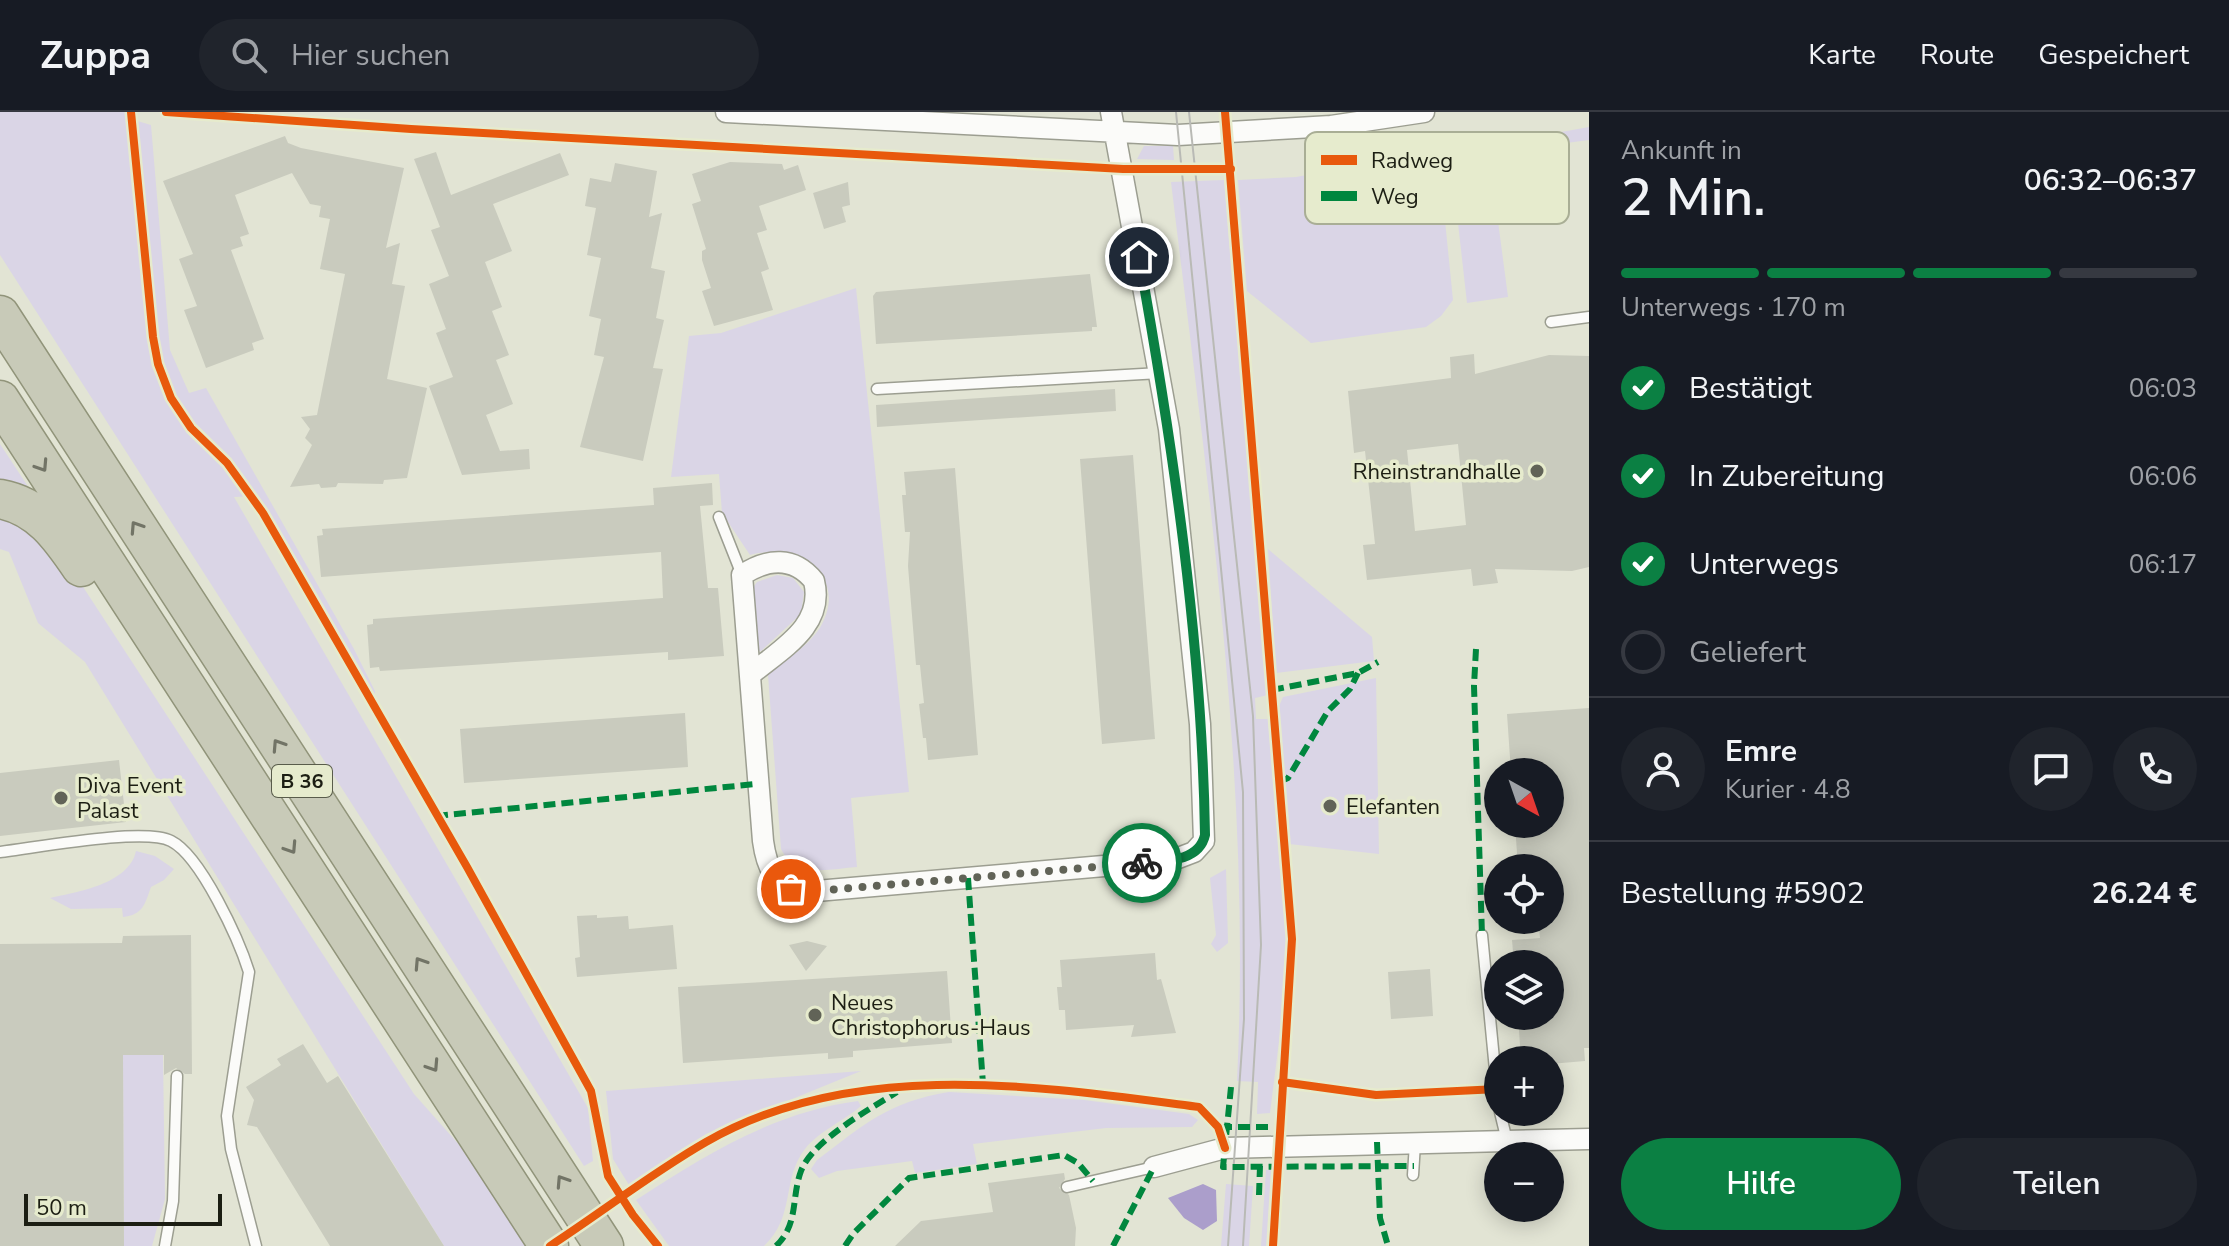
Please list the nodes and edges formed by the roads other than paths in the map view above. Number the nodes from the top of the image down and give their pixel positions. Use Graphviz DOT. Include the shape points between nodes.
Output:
graph roads {
  1 [pos="726,112"];
  2 [pos="1111,112"];
  3 [pos="1424,112"];
  4 [pos="866,116"];
  5 [pos="1115,133"];
  6 [pos="0,315"];
  7 [pos="1589,317"];
  8 [pos="1551,322"];
  9 [pos="1160,373"];
  10 [pos="877,389"];
  11 [pos="0,400"];
  12 [pos="0,499"];
  13 [pos="719,517"];
  14 [pos="742,575"];
  15 [pos="750,675"];
  16 [pos="205,717"];
  17 [pos="0,852"];
  18 [pos="1482,935"];
  19 [pos="1493,1046"];
  20 [pos="177,1076"];
  21 [pos="1503,1126"];
  22 [pos="1589,1139"];
  23 [pos="1507,1141"];
  24 [pos="1415,1143"];
  25 [pos="1154,1167"];
  26 [pos="1413,1175"];
  27 [pos="1067,1187"];
  28 [pos="165,1246"];
  29 [pos="256,1246"];
  30 [pos="549,1246"];
  31 [pos="604,1246"];
  1 -- 4 [label="street"];
  2 -- 5 [label="street"];
  3 -- 5 [label="street" via="1331,126"];
  4 -- 5 [label="street"];
  5 -- 9 [label="street"];
  31 -- 6 [label="highway, B 36, one-way"];
  7 -- 8 [label="lane"];
  9 -- 10 [label="lane"];
  9 -- 15 [label="street" via="1200,724 1205,835 1194,852 1173,860 805,892 791,889 767,865"];
  11 -- 16 [label="highway, B 36, one-way"];
  12 -- 16 [label="highway" via="41,517 145,666"];
  13 -- 14 [label="lane"];
  14 -- 15 [label="street"];
  14 -- 15 [label="street" via="769,562 789,562 814,581 818,602 803,630"];
  16 -- 30 [label="highway, B 36, one-way"];
  17 -- 29 [label="lane" via="136,836 163,838 182,850 201,874 249,972 227,1116"];
  18 -- 19 [label="lane"];
  20 -- 28 [label="lane" via="173,1201"];
  21 -- 23 [label="lane"];
  22 -- 23 [label="street"];
  23 -- 24 [label="street"];
  24 -- 25 [label="street" via="1225,1148"];
  24 -- 26 [label="lane"];
  25 -- 27 [label="lane"];
}
